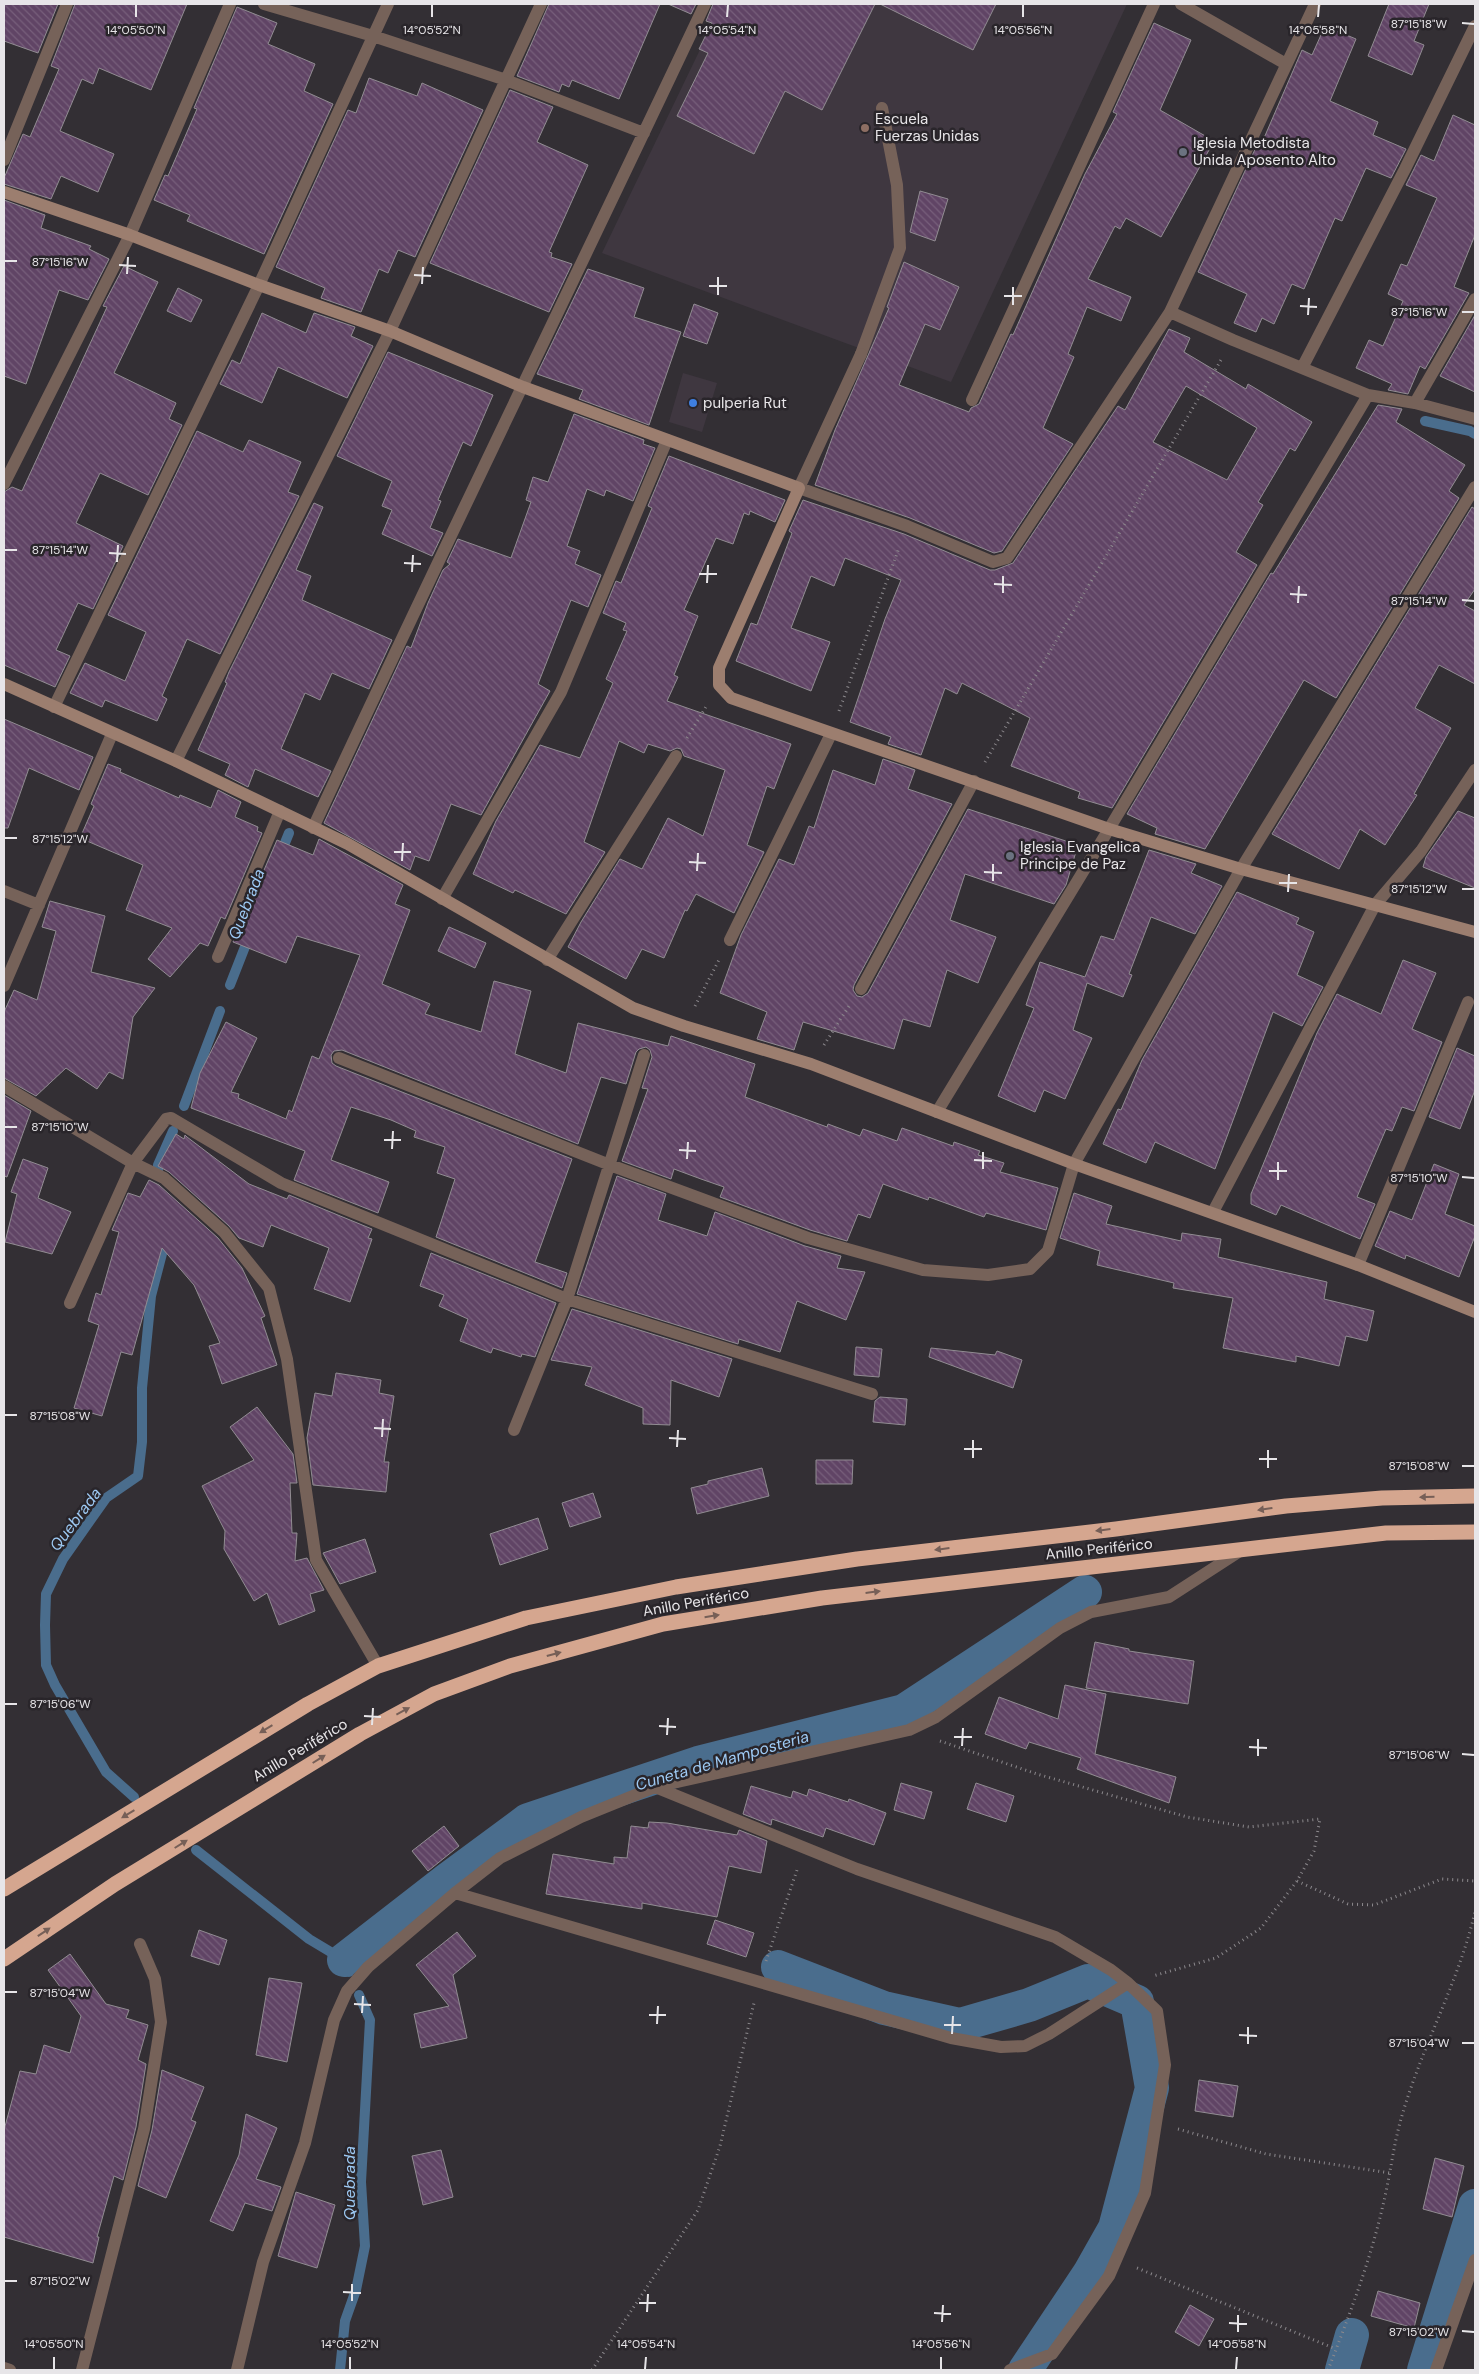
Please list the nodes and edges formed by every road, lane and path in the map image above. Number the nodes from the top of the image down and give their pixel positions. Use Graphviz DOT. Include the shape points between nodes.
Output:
graph roads {
  1 [pos="67,4"];
  2 [pos="230,4"];
  3 [pos="264,4"];
  4 [pos="388,4"];
  5 [pos="541,4"];
  6 [pos="705,4"];
  7 [pos="1154,4"];
  8 [pos="1181,4"];
  9 [pos="1315,4"];
  10 [pos="1475,26"];
  11 [pos="373,36"];
  12 [pos="1286,64"];
  13 [pos="506,80"];
  14 [pos="882,108"];
  15 [pos="644,134"];
  16 [pos="4,160"];
  17 [pos="4,192"];
  18 [pos="130,235"];
  19 [pos="259,285"];
  20 [pos="1475,299"];
  21 [pos="1170,312"];
  22 [pos="390,331"];
  23 [pos="1233,340"];
  24 [pos="1302,368"];
  25 [pos="523,387"];
  26 [pos="1368,395"];
  27 [pos="972,400"];
  28 [pos="1415,403"];
  29 [pos="1475,419"];
  30 [pos="667,440"];
  31 [pos="4,484"];
  32 [pos="1475,487"];
  33 [pos="800,488"];
  34 [pos="907,526"];
  35 [pos="4,684"];
  36 [pos="719,685"];
  37 [pos="54,707"];
  38 [pos="112,734"];
  39 [pos="831,734"];
  40 [pos="676,756"];
  41 [pos="176,761"];
  42 [pos="1475,770"];
  43 [pos="974,781"];
  44 [pos="280,811"];
  45 [pos="313,828"];
  46 [pos="1110,830"];
  47 [pos="1240,869"];
  48 [pos="4,891"];
  49 [pos="442,899"];
  50 [pos="39,905"];
  51 [pos="1375,905"];
  52 [pos="1475,932"];
  53 [pos="730,940"];
  54 [pos="218,957"];
  55 [pos="547,960"];
  56 [pos="4,986"];
  57 [pos="861,989"];
  58 [pos="1468,1002"];
  59 [pos="684,1026"];
  60 [pos="644,1055"];
  61 [pos="339,1058"];
  62 [pos="811,1064"];
  63 [pos="4,1086"];
  64 [pos="937,1112"];
  65 [pos="133,1163"];
  66 [pos="1074,1164"];
  67 [pos="610,1165"];
  68 [pos="1213,1212"];
  69 [pos="1358,1264"];
  70 [pos="567,1299"];
  71 [pos="70,1303"];
  72 [pos="1475,1312"];
  73 [pos="872,1394"];
  74 [pos="514,1430"];
  75 [pos="1475,1496"];
  76 [pos="1475,1532"];
  77 [pos="1240,1551"];
  78 [pos="378,1666"];
  79 [pos="909,1730"];
  80 [pos="655,1787"];
  81 [pos="805,1848"];
  82 [pos="1297,1881"];
  83 [pos="1475,1881"];
  84 [pos="4,1889"];
  85 [pos="455,1893"];
  86 [pos="1475,1912"];
  87 [pos="140,1944"];
  88 [pos="4,1959"];
  89 [pos="759,1980"];
  90 [pos="1124,1986"];
  91 [pos="1156,2123"];
  92 [pos="1390,2173"];
  93 [pos="1116,2260"];
  94 [pos="1475,2260"];
  95 [pos="1336,2349"];
  96 [pos="4,2368"];
  97 [pos="1012,2369"];
  98 [pos="10,2370"];
  99 [pos="82,2370"];
  100 [pos="237,2370"];
  101 [pos="592,2370"];
  102 [pos="1328,2370"];
  103 [pos="1436,2370"];
  1 -- 16 [label="street"];
  2 -- 18 [label="street"];
  3 -- 11 [label="street"];
  4 -- 11 [label="street"];
  5 -- 13 [label="street"];
  6 -- 15 [label="street"];
  7 -- 27 [label="street"];
  8 -- 12 [label="street"];
  9 -- 12 [label="street"];
  10 -- 24 [label="street" via="1406,169"];
  11 -- 13 [label="street"];
  11 -- 19 [label="street"];
  12 -- 21 [label="street"];
  13 -- 15 [label="street"];
  13 -- 22 [label="street"];
  14 -- 33 [label="street" via="897,185 900,248 860,354"];
  15 -- 25 [label="street"];
  17 -- 18 [label="street"];
  18 -- 19 [label="street"];
  18 -- 31 [label="street"];
  19 -- 22 [label="street"];
  19 -- 37 [label="street"];
  20 -- 28 [label="street"];
  21 -- 23 [label="street"];
  21 -- 34 [label="street" via="1007,558 993,562"];
  22 -- 25 [label="street"];
  22 -- 41 [label="street"];
  23 -- 24 [label="street"];
  23 -- 43 [label="path"];
  24 -- 26 [label="street"];
  25 -- 30 [label="street"];
  25 -- 45 [label="street" via="416,605"];
  26 -- 28 [label="street"];
  26 -- 46 [label="street"];
  28 -- 29 [label="street"];
  30 -- 33 [label="street"];
  30 -- 49 [label="street" via="561,692"];
  32 -- 47 [label="street"];
  33 -- 34 [label="street"];
  33 -- 36 [label="street" via="719,668"];
  34 -- 39 [label="path"];
  35 -- 37 [label="street"];
  36 -- 39 [label="street" via="731,698"];
  36 -- 40 [label="path"];
  37 -- 38 [label="street"];
  38 -- 41 [label="street"];
  38 -- 50 [label="street"];
  39 -- 43 [label="street"];
  39 -- 53 [label="street"];
  40 -- 55 [label="street"];
  41 -- 44 [label="street"];
  42 -- 51 [label="street" via="1420,851"];
  43 -- 46 [label="street"];
  43 -- 57 [label="street"];
  44 -- 45 [label="street"];
  44 -- 54 [label="street"];
  45 -- 49 [label="street" via="348,844"];
  46 -- 47 [label="street"];
  46 -- 64 [label="street"];
  47 -- 51 [label="street"];
  47 -- 66 [label="street"];
  48 -- 50 [label="street"];
  49 -- 55 [label="street"];
  50 -- 56 [label="street"];
  51 -- 52 [label="street"];
  51 -- 68 [label="street"];
  53 -- 59 [label="path"];
  55 -- 59 [label="street" via="633,1008"];
  57 -- 62 [label="path"];
  58 -- 69 [label="street"];
  59 -- 62 [label="street"];
  60 -- 67 [label="street"];
  61 -- 67 [label="street"];
  62 -- 64 [label="street"];
  63 -- 65 [label="street"];
  64 -- 66 [label="street"];
  65 -- 70 [label="street" via="166,1119 171,1118 281,1183"];
  65 -- 71 [label="street"];
  65 -- 78 [label="street" via="164,1178 224,1232 269,1288 287,1358 316,1560"];
  66 -- 67 [label="street" via="1048,1251 1030,1269 988,1275 923,1270 872,1257 808,1238"];
  66 -- 68 [label="street"];
  67 -- 70 [label="street"];
  68 -- 69 [label="street"];
  69 -- 72 [label="street"];
  70 -- 73 [label="street"];
  70 -- 74 [label="street"];
  75 -- 78 [label="highway, Anillo Periférico, one-way" via="1382,1498 1286,1506 857,1559 686,1585 526,1618"];
  76 -- 77 [label="highway, Anillo Periférico" via="1386,1533"];
  77 -- 79 [label="street" via="1169,1596 1091,1612 1060,1628 936,1717"];
  88 -- 77 [label="highway, Anillo Periférico, one-way" via="115,1884 360,1734 434,1694 510,1666 664,1624 822,1598"];
  78 -- 84 [label="highway, Anillo Periférico, one-way" via="308,1704"];
  79 -- 80 [label="street"];
  79 -- 82 [label="path" via="1037,1774 1187,1817 1249,1827 1320,1819 1314,1851"];
  80 -- 81 [label="street"];
  80 -- 85 [label="street" via="581,1817 500,1858"];
  81 -- 89 [label="path"];
  81 -- 90 [label="street" via="1055,1937 1111,1970"];
  82 -- 83 [label="path" via="1348,1904 1374,1905 1442,1879"];
  82 -- 90 [label="path" via="1261,1928 1216,1958"];
  85 -- 89 [label="street"];
  85 -- 100 [label="street" via="368,1967 347,1991 334,2020 305,2143 263,2262"];
  86 -- 92 [label="path" via="1453,1984 1418,2068 1401,2120"];
  87 -- 99 [label="street" via="155,1979 161,2022 144,2129"];
  89 -- 90 [label="street" via="951,2038 1001,2047 1025,2046"];
  89 -- 101 [label="path" via="720,2146 698,2210"];
  90 -- 91 [label="street" via="1157,2010 1165,2065"];
  91 -- 92 [label="path" via="1266,2154"];
  91 -- 93 [label="street" via="1145,2194"];
  92 -- 95 [label="path" via="1362,2280"];
  93 -- 95 [label="path"];
  93 -- 97 [label="street" via="1110,2276 1052,2354"];
  94 -- 103 [label="street"];
  95 -- 102 [label="path"];
  96 -- 98 [label="street"];
}
